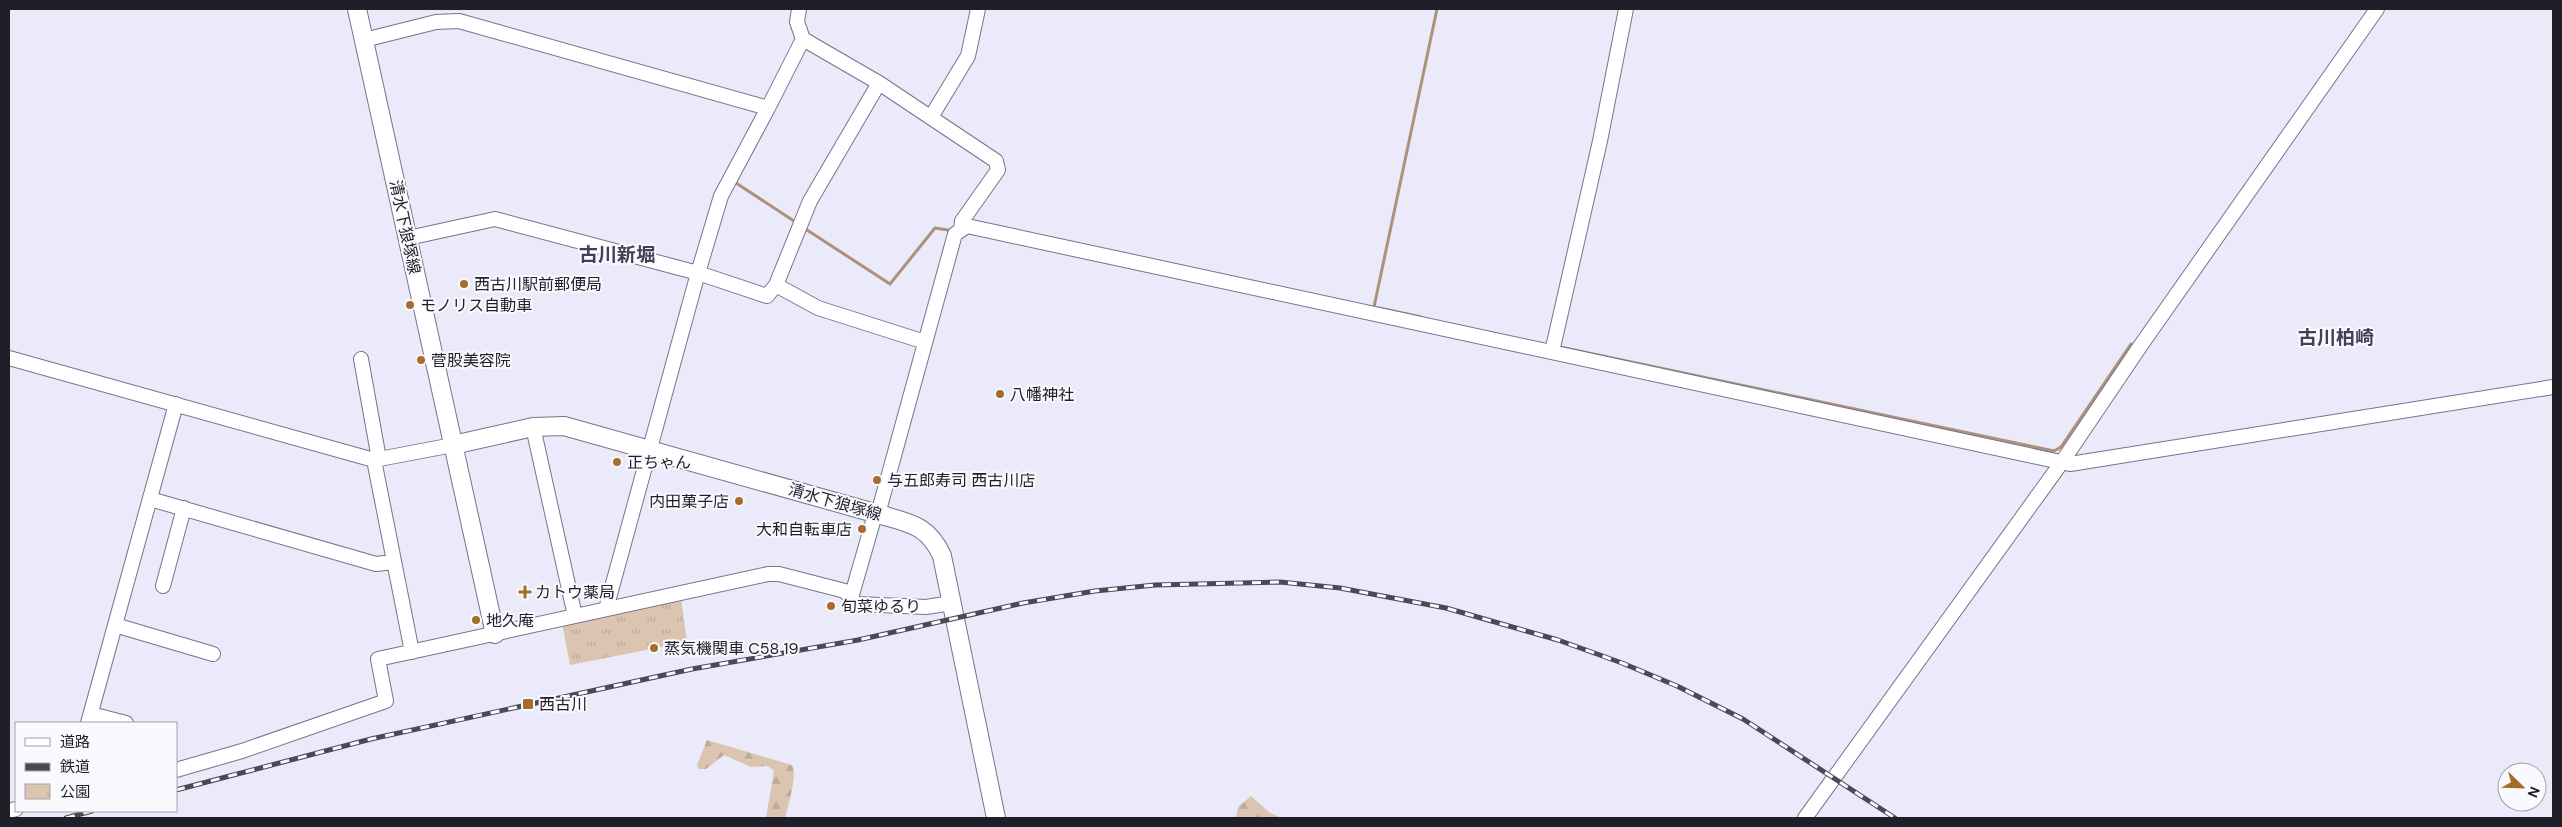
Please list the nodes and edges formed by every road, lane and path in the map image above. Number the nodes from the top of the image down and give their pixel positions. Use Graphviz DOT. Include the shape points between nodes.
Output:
graph roads {
  1 [pos="357,9"];
  2 [pos="799,9"];
  3 [pos="978,9"];
  4 [pos="1626,9"];
  5 [pos="2377,9"];
  6 [pos="803,38"];
  7 [pos="364,40"];
  8 [pos="879,83"];
  9 [pos="768,108"];
  10 [pos="931,117"];
  11 [pos="961,229"];
  12 [pos="408,238"];
  13 [pos="698,273"];
  14 [pos="776,285"];
  15 [pos="925,342"];
  16 [pos="1552,352"];
  17 [pos="9,358"];
  18 [pos="362,359"];
  19 [pos="2553,388"];
  20 [pos="176,404"];
  21 [pos="533,427"];
  22 [pos="453,445"];
  23 [pos="650,450"];
  24 [pos="377,459"];
  25 [pos="2062,462"];
  26 [pos="150,499"];
  27 [pos="184,508"];
  28 [pos="878,514"];
  29 [pos="394,562"];
  30 [pos="163,586"];
  31 [pos="851,598"];
  32 [pos="952,603"];
  33 [pos="606,609"];
  34 [pos="575,616"];
  35 [pos="115,626"];
  36 [pos="495,634"];
  37 [pos="412,652"];
  38 [pos="213,654"];
  39 [pos="90,719"];
  40 [pos="117,722"];
  41 [pos="178,769"];
  42 [pos="996,818"];
  43 [pos="1805,818"];
  1 -- 7 [label="main road, 清水下狼塚線"];
  2 -- 6 [label="street" via="797,22"];
  3 -- 10 [label="street" via="968,56"];
  4 -- 16 [label="street"];
  5 -- 25 [label="street"];
  6 -- 8 [label="street"];
  6 -- 9 [label="street"];
  7 -- 9 [label="street" via="436,22 459,21"];
  7 -- 12 [label="main road, 清水下狼塚線"];
  8 -- 10 [label="street"];
  8 -- 14 [label="street" via="810,201"];
  9 -- 13 [label="street" via="721,196"];
  10 -- 11 [label="street" via="999,164 962,221"];
  11 -- 15 [label="street" via="955,234"];
  11 -- 16 [label="street" via="967,226"];
  12 -- 13 [label="street" via="495,219"];
  12 -- 22 [label="main road, 清水下狼塚線"];
  13 -- 14 [label="street" via="767,296"];
  13 -- 23 [label="street"];
  14 -- 15 [label="street" via="818,308"];
  15 -- 28 [label="street"];
  16 -- 25 [label="street"];
  17 -- 20 [label="street"];
  18 -- 24 [label="street"];
  19 -- 25 [label="street" via="2070,464"];
  20 -- 24 [label="street"];
  20 -- 26 [label="street"];
  21 -- 22 [label="main road, 清水下狼塚線"];
  21 -- 23 [label="main road, 清水下狼塚線" via="564,426"];
  21 -- 34 [label="street"];
  22 -- 24 [label="street"];
  22 -- 36 [label="main road, 清水下狼塚線"];
  23 -- 28 [label="main road, 清水下狼塚線"];
  23 -- 33 [label="street"];
  24 -- 29 [label="street"];
  25 -- 43 [label="street"];
  26 -- 27 [label="street"];
  26 -- 35 [label="street"];
  27 -- 29 [label="street" via="376,564"];
  27 -- 30 [label="street"];
  28 -- 31 [label="street" via="874,518"];
  28 -- 32 [label="main road, 清水下狼塚線" via="918,526 932,536 942,556"];
  29 -- 37 [label="street"];
  31 -- 32 [label="street" via="856,604 926,608"];
  31 -- 33 [label="street" via="845,591 779,574"];
  32 -- 42 [label="main road, 清水下狼塚線"];
  33 -- 34 [label="street"];
  34 -- 36 [label="street"];
  35 -- 38 [label="street"];
  35 -- 39 [label="street"];
  36 -- 37 [label="street"];
  37 -- 41 [label="street" via="378,659 386,701"];
  39 -- 40 [label="street"];
}
